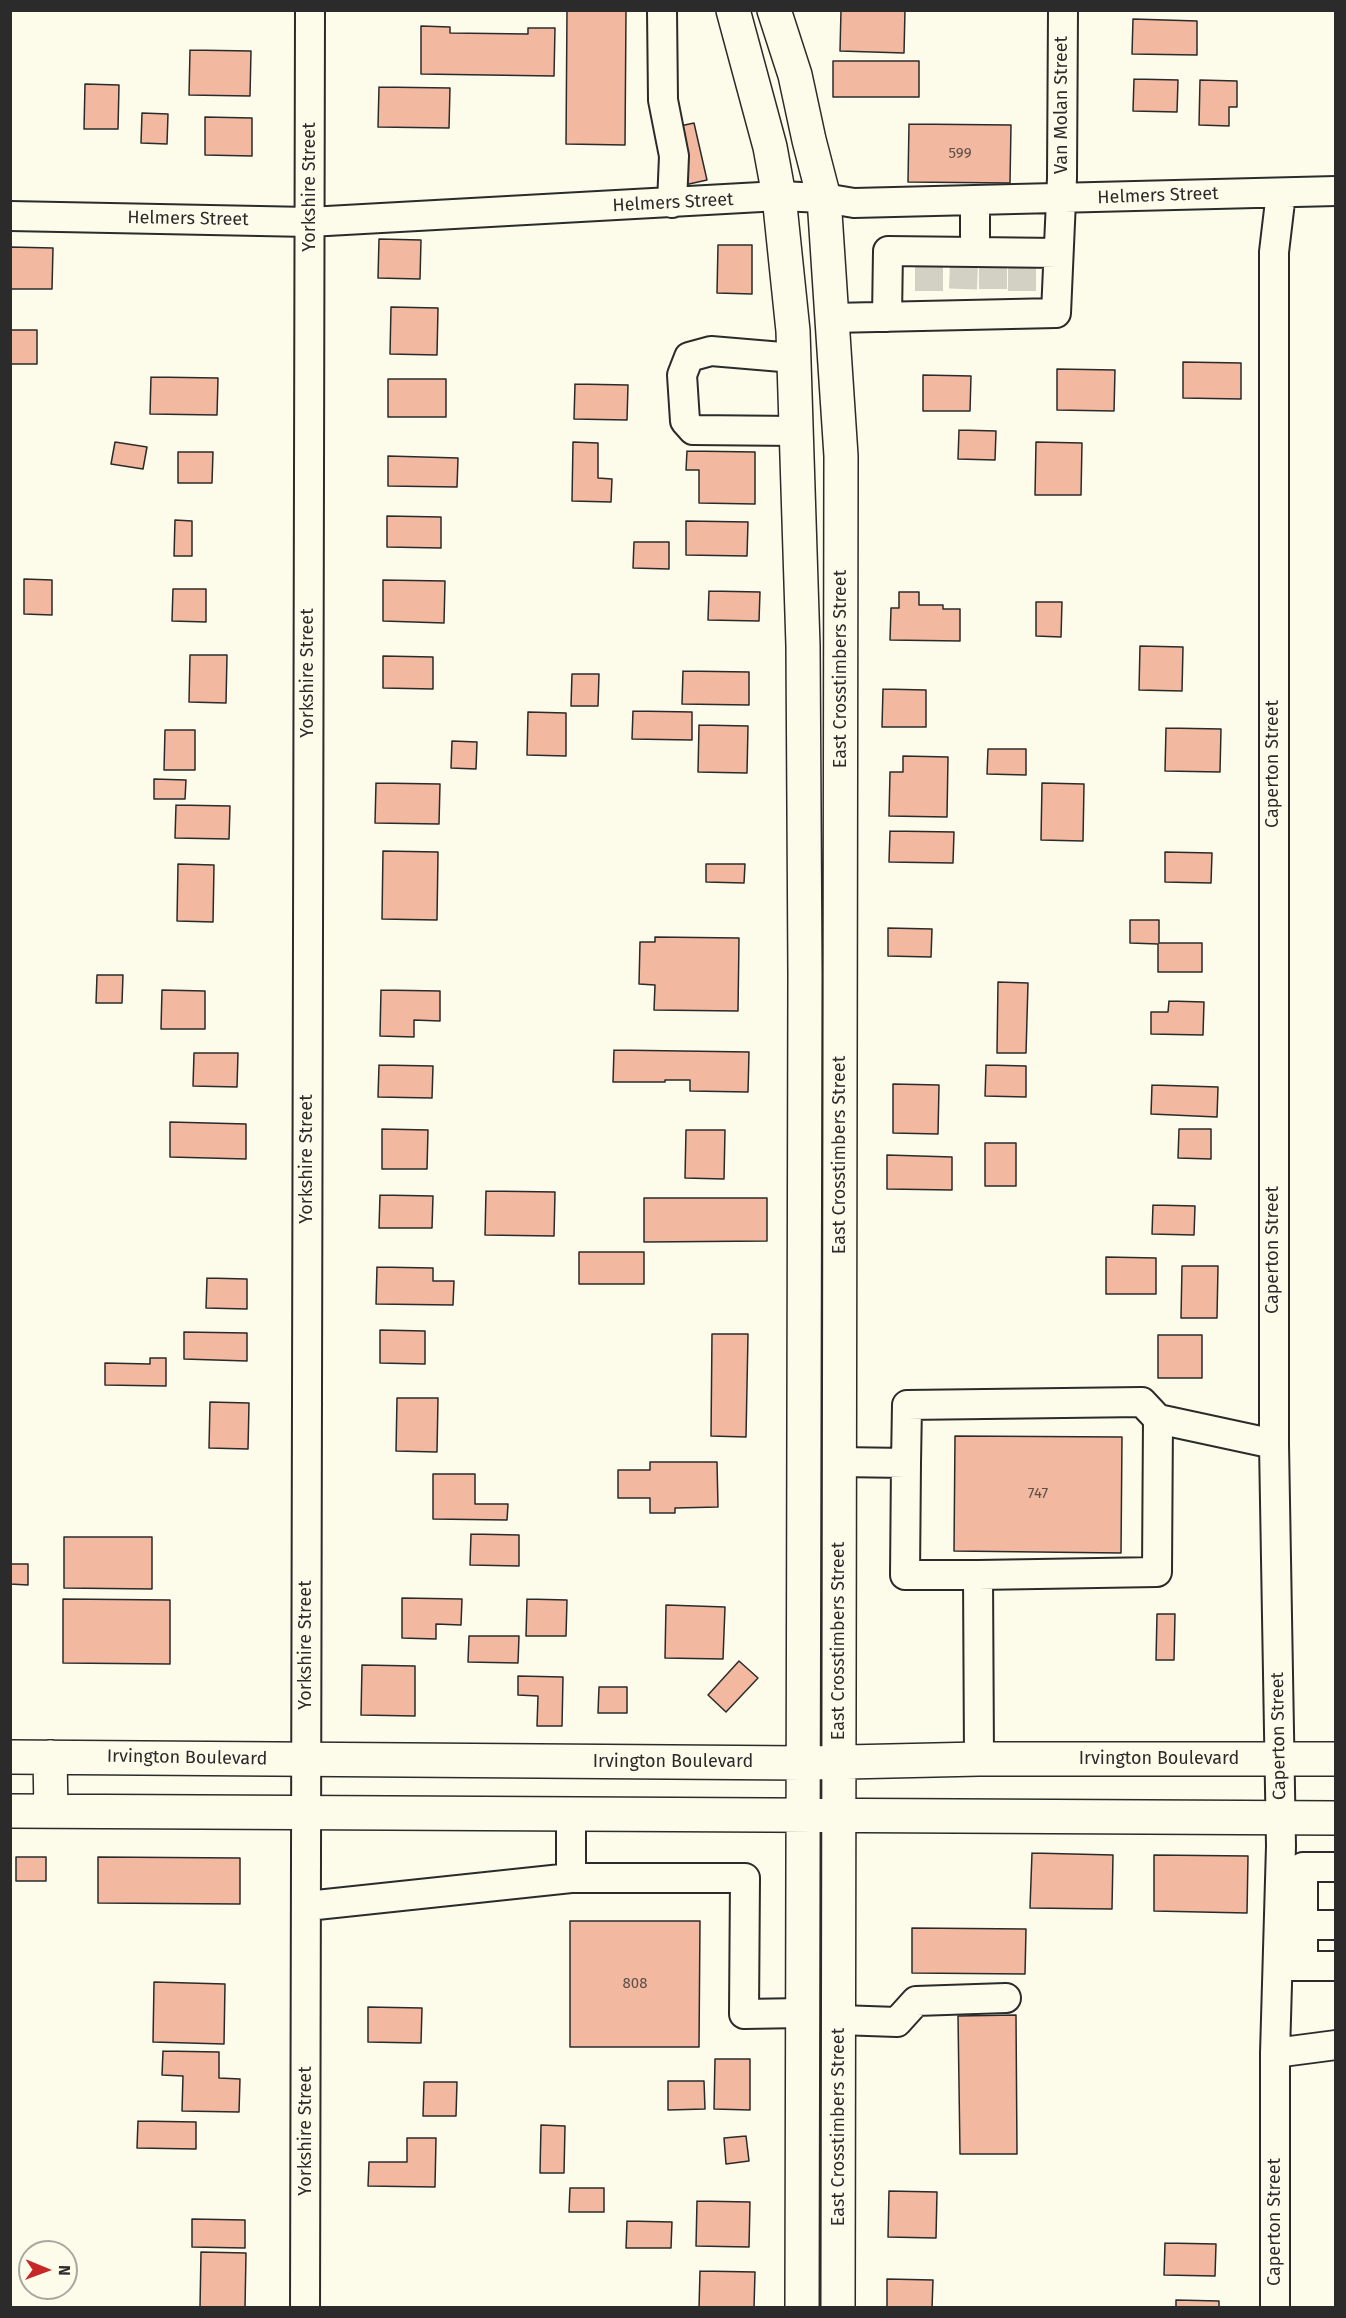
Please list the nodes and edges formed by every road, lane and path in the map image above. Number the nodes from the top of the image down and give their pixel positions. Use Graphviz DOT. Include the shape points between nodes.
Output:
graph roads {
  1 [pos="310,10"];
  2 [pos="662,10"];
  3 [pos="733,10"];
  4 [pos="774,10"];
  5 [pos="1063,10"];
  6 [pos="1335,191"];
  7 [pos="1281,193"];
  8 [pos="779,196"];
  9 [pos="824,198"];
  10 [pos="1062,199"];
  11 [pos="975,201"];
  12 [pos="672,202"];
  13 [pos="10,216"];
  14 [pos="309,222"];
  15 [pos="1058,253"];
  16 [pos="978,277"];
  17 [pos="929,280"];
  18 [pos="1022,280"];
  19 [pos="887,317"];
  20 [pos="832,318"];
  21 [pos="794,358"];
  22 [pos="796,431"];
  23 [pos="841,644"];
  24 [pos="803,646"];
  25 [pos="805,975"];
  26 [pos="840,978"];
  27 [pos="1158,1419"];
  28 [pos="1274,1444"];
  29 [pos="906,1463"];
  30 [pos="840,1465"];
  31 [pos="803,1466"];
  32 [pos="978,1575"];
  33 [pos="10,1757"];
  34 [pos="50,1757"];
  35 [pos="306,1759"];
  36 [pos="980,1759"];
  37 [pos="1279,1759"];
  38 [pos="1335,1759"];
  39 [pos="839,1761"];
  40 [pos="571,1762"];
  41 [pos="802,1763"];
  42 [pos="10,1811"];
  43 [pos="51,1811"];
  44 [pos="307,1812"];
  45 [pos="571,1813"];
  46 [pos="803,1814"];
  47 [pos="840,1815"];
  48 [pos="1280,1817"];
  49 [pos="1335,1818"];
  50 [pos="1335,1868"];
  51 [pos="571,1878"];
  52 [pos="306,1906"];
  53 [pos="1303,1925"];
  54 [pos="1335,1925"];
  55 [pos="1290,1966"];
  56 [pos="1335,1966"];
  57 [pos="1006,1998"];
  58 [pos="802,2013"];
  59 [pos="839,2020"];
  60 [pos="1335,2045"];
  61 [pos="1275,2053"];
  62 [pos="802,2215"];
  63 [pos="839,2216"];
  64 [pos="306,2307"];
  65 [pos="802,2307"];
  66 [pos="838,2307"];
  67 [pos="1275,2307"];
  1 -- 14 [label="street, Yorkshire Street"];
  2 -- 12 [label="street" via="663,100 674,156"];
  3 -- 8 [label="main road, East Crosstimbers Street" via="770,147"];
  4 -- 9 [label="main road, East Crosstimbers Street" via="795,75"];
  5 -- 10 [label="street, Van Molan Street"];
  6 -- 7 [label="street, Helmers Street"];
  7 -- 10 [label="street, Helmers Street"];
  7 -- 28 [label="street, Caperton Street" via="1274,252"];
  8 -- 9 [label="street, Helmers Street"];
  8 -- 12 [label="street, Helmers Street"];
  8 -- 21 [label="main road, East Crosstimbers Street"];
  9 -- 11 [label="street, Helmers Street" via="854,203"];
  9 -- 20 [label="main road, East Crosstimbers Street"];
  10 -- 11 [label="street, Helmers Street"];
  10 -- 15 [label="street, Van Molan Street"];
  11 -- 16 [label="street"];
  12 -- 14 [label="street, Helmers Street"];
  13 -- 14 [label="street, Helmers Street"];
  14 -- 35 [label="street, Yorkshire Street"];
  15 -- 18 [label="street"];
  15 -- 18 [label="street, Van Molan Street" via="1056,313"];
  16 -- 17 [label="street"];
  16 -- 17 [label="street"];
  16 -- 18 [label="street"];
  16 -- 18 [label="street"];
  17 -- 19 [label="street"];
  17 -- 19 [label="street" via="888,251"];
  19 -- 20 [label="street"];
  20 -- 23 [label="main road, East Crosstimbers Street" via="841,456"];
  21 -- 22 [label="main road, East Crosstimbers Street"];
  21 -- 22 [label="street" via="711,351 688,357 682,375 685,421 693,430"];
  22 -- 24 [label="main road, East Crosstimbers Street"];
  23 -- 24 [label="main road"];
  23 -- 26 [label="main road, East Crosstimbers Street"];
  24 -- 25 [label="main road, East Crosstimbers Street"];
  25 -- 26 [label="main road"];
  25 -- 31 [label="main road, East Crosstimbers Street"];
  26 -- 30 [label="main road, East Crosstimbers Street"];
  27 -- 28 [label="street"];
  27 -- 29 [label="street" via="1142,1402 907,1405"];
  27 -- 32 [label="street" via="1157,1572"];
  28 -- 37 [label="street, Caperton Street"];
  29 -- 30 [label="street"];
  29 -- 32 [label="street" via="905,1575"];
  30 -- 31 [label="main road"];
  30 -- 39 [label="main road, East Crosstimbers Street"];
  31 -- 41 [label="main road, East Crosstimbers Street"];
  32 -- 36 [label="street"];
  33 -- 34 [label="main road, Irvington Boulevard"];
  34 -- 35 [label="main road, Irvington Boulevard"];
  34 -- 43 [label="main road"];
  35 -- 40 [label="main road, Irvington Boulevard"];
  35 -- 44 [label="street, Yorkshire Street"];
  36 -- 37 [label="main road, Irvington Boulevard"];
  36 -- 39 [label="main road, Irvington Boulevard"];
  37 -- 38 [label="main road, Irvington Boulevard"];
  37 -- 48 [label="street, Caperton Street"];
  39 -- 41 [label="main road, Irvington Boulevard"];
  39 -- 47 [label="main road, East Crosstimbers Street"];
  40 -- 41 [label="main road, Irvington Boulevard"];
  40 -- 45 [label="main road"];
  41 -- 46 [label="main road, East Crosstimbers Street"];
  42 -- 43 [label="main road"];
  43 -- 44 [label="main road"];
  44 -- 45 [label="main road"];
  44 -- 52 [label="street, Yorkshire Street"];
  45 -- 46 [label="main road"];
  45 -- 51 [label="street"];
  46 -- 47 [label="main road"];
  46 -- 58 [label="main road, East Crosstimbers Street"];
  47 -- 48 [label="main road"];
  47 -- 59 [label="main road, East Crosstimbers Street"];
  48 -- 49 [label="main road"];
  48 -- 55 [label="street, Caperton Street"];
  50 -- 53 [label="street" via="1303,1868"];
  51 -- 52 [label="street"];
  51 -- 58 [label="street" via="745,1878 744,2014"];
  52 -- 64 [label="street, Yorkshire Street"];
  53 -- 54 [label="street"];
  53 -- 55 [label="street"];
  55 -- 56 [label="street"];
  55 -- 61 [label="street, Caperton Street"];
  57 -- 59 [label="street" via="916,2001 897,2022"];
  58 -- 62 [label="main road, East Crosstimbers Street"];
  59 -- 63 [label="main road, East Crosstimbers Street"];
  60 -- 61 [label="street"];
  61 -- 67 [label="street, Caperton Street"];
  62 -- 63 [label="main road"];
  62 -- 65 [label="main road, East Crosstimbers Street"];
  63 -- 66 [label="main road, East Crosstimbers Street"];
}
